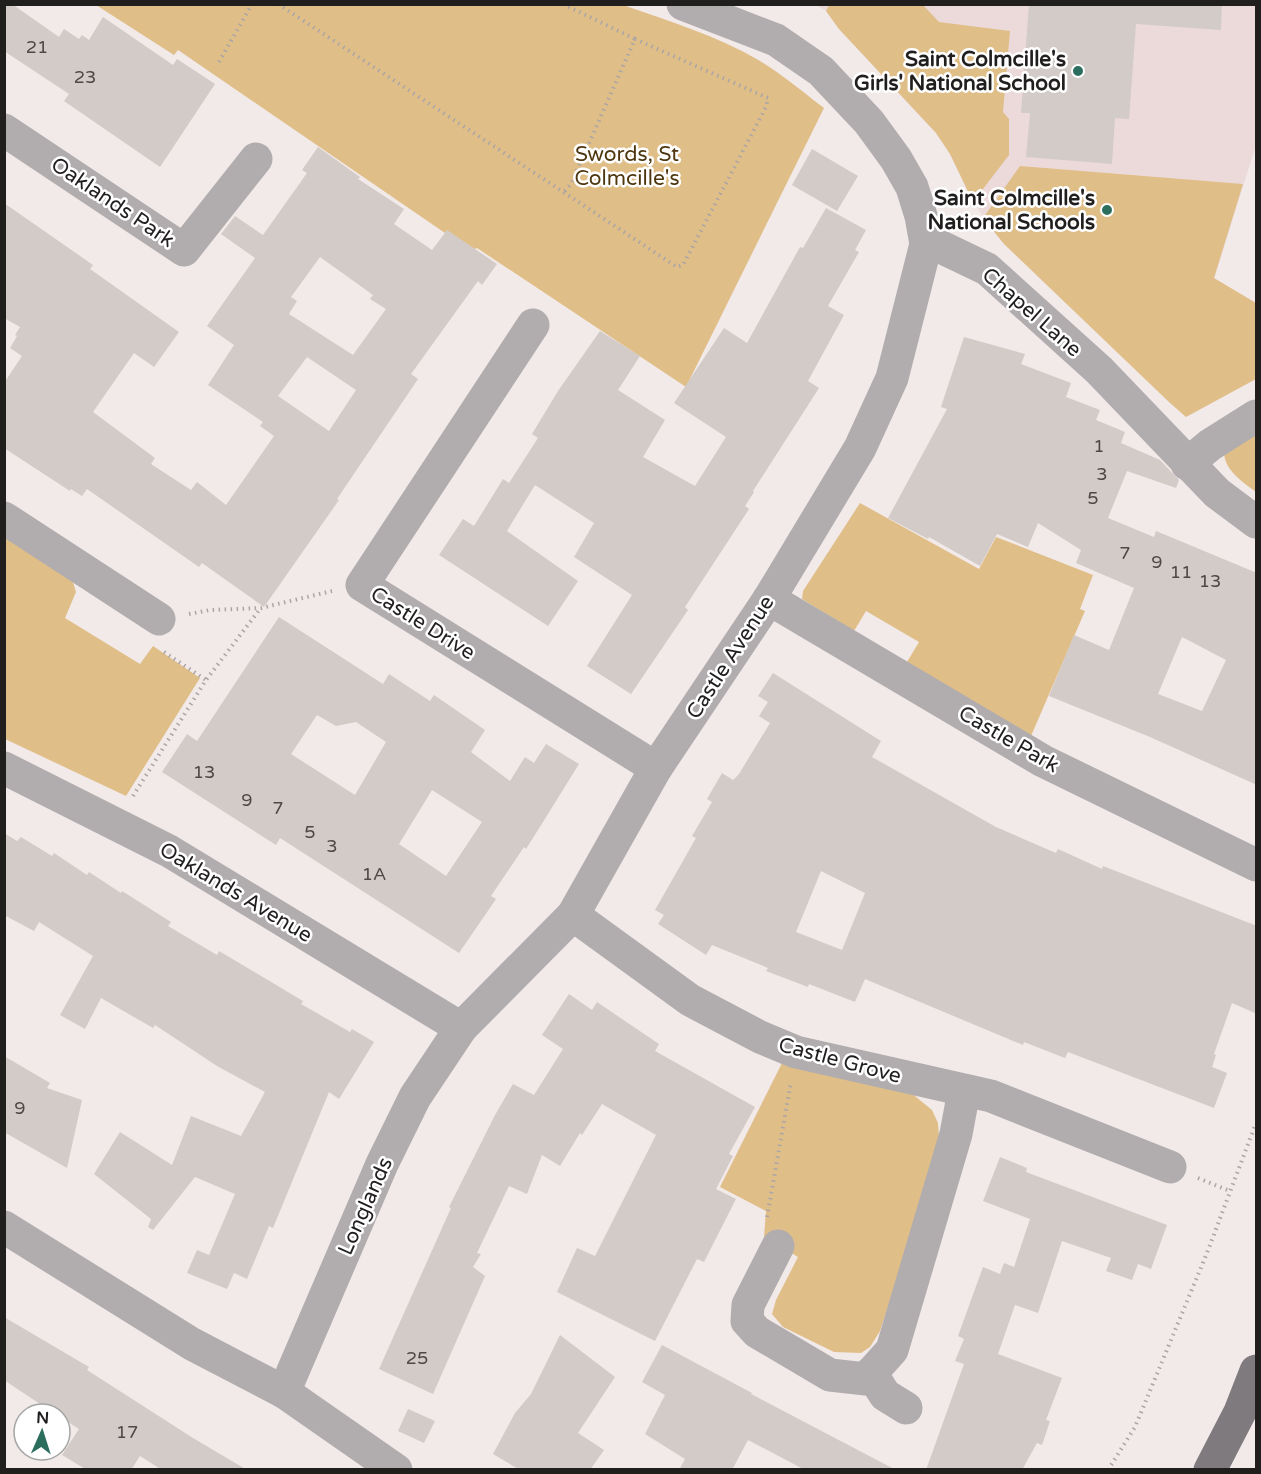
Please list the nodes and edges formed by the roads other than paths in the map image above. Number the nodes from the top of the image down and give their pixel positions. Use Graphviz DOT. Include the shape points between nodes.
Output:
graph roads {
  1 [pos="682,4"];
  2 [pos="4,130"];
  3 [pos="256,159"];
  4 [pos="926,244"];
  5 [pos="533,325"];
  6 [pos="1257,416"];
  7 [pos="1187,464"];
  8 [pos="4,518"];
  9 [pos="1257,522"];
  10 [pos="769,599"];
  11 [pos="159,619"];
  12 [pos="4,768"];
  13 [pos="657,768"];
  14 [pos="1257,864"];
  15 [pos="573,915"];
  16 [pos="461,1028"];
  17 [pos="964,1091"];
  18 [pos="1170,1167"];
  19 [pos="4,1227"];
  20 [pos="778,1246"];
  21 [pos="1257,1371"];
  22 [pos="871,1373"];
  23 [pos="284,1392"];
  24 [pos="906,1408"];
  25 [pos="396,1470"];
  26 [pos="1210,1470"];
  1 -- 4 [label="street" via="776,40 821,71 869,122 896,159 912,187"];
  2 -- 3 [label="street, Oaklands Park" via="184,250"];
  4 -- 7 [label="street, Chapel Lane" via="987,269 1099,370"];
  4 -- 10 [label="street, Castle Avenue" via="892,378 860,448"];
  5 -- 13 [label="street, Castle Drive" via="362,585"];
  6 -- 7 [label="street" via="1210,444"];
  7 -- 9 [label="street, Chapel Lane" via="1217,493"];
  8 -- 11 [label="street"];
  10 -- 13 [label="street, Castle Avenue"];
  10 -- 14 [label="street, Castle Park" via="1043,761"];
  12 -- 16 [label="street, Oaklands Avenue" via="169,851"];
  13 -- 15 [label="street, Castle Avenue"];
  15 -- 16 [label="street, Castle Avenue"];
  15 -- 17 [label="street, Castle Grove" via="690,1000 751,1032 796,1052"];
  16 -- 23 [label="street, Longlands" via="415,1097 382,1164"];
  17 -- 18 [label="street, Castle Grove" via="991,1096"];
  17 -- 22 [label="street" via="956,1134 892,1350"];
  19 -- 23 [label="street" via="192,1344"];
  20 -- 22 [label="street" via="748,1305 747,1321 757,1332 830,1375 866,1379"];
  21 -- 26 [label="main road"];
  22 -- 24 [label="street" via="885,1395"];
  23 -- 25 [label="street"];
}
